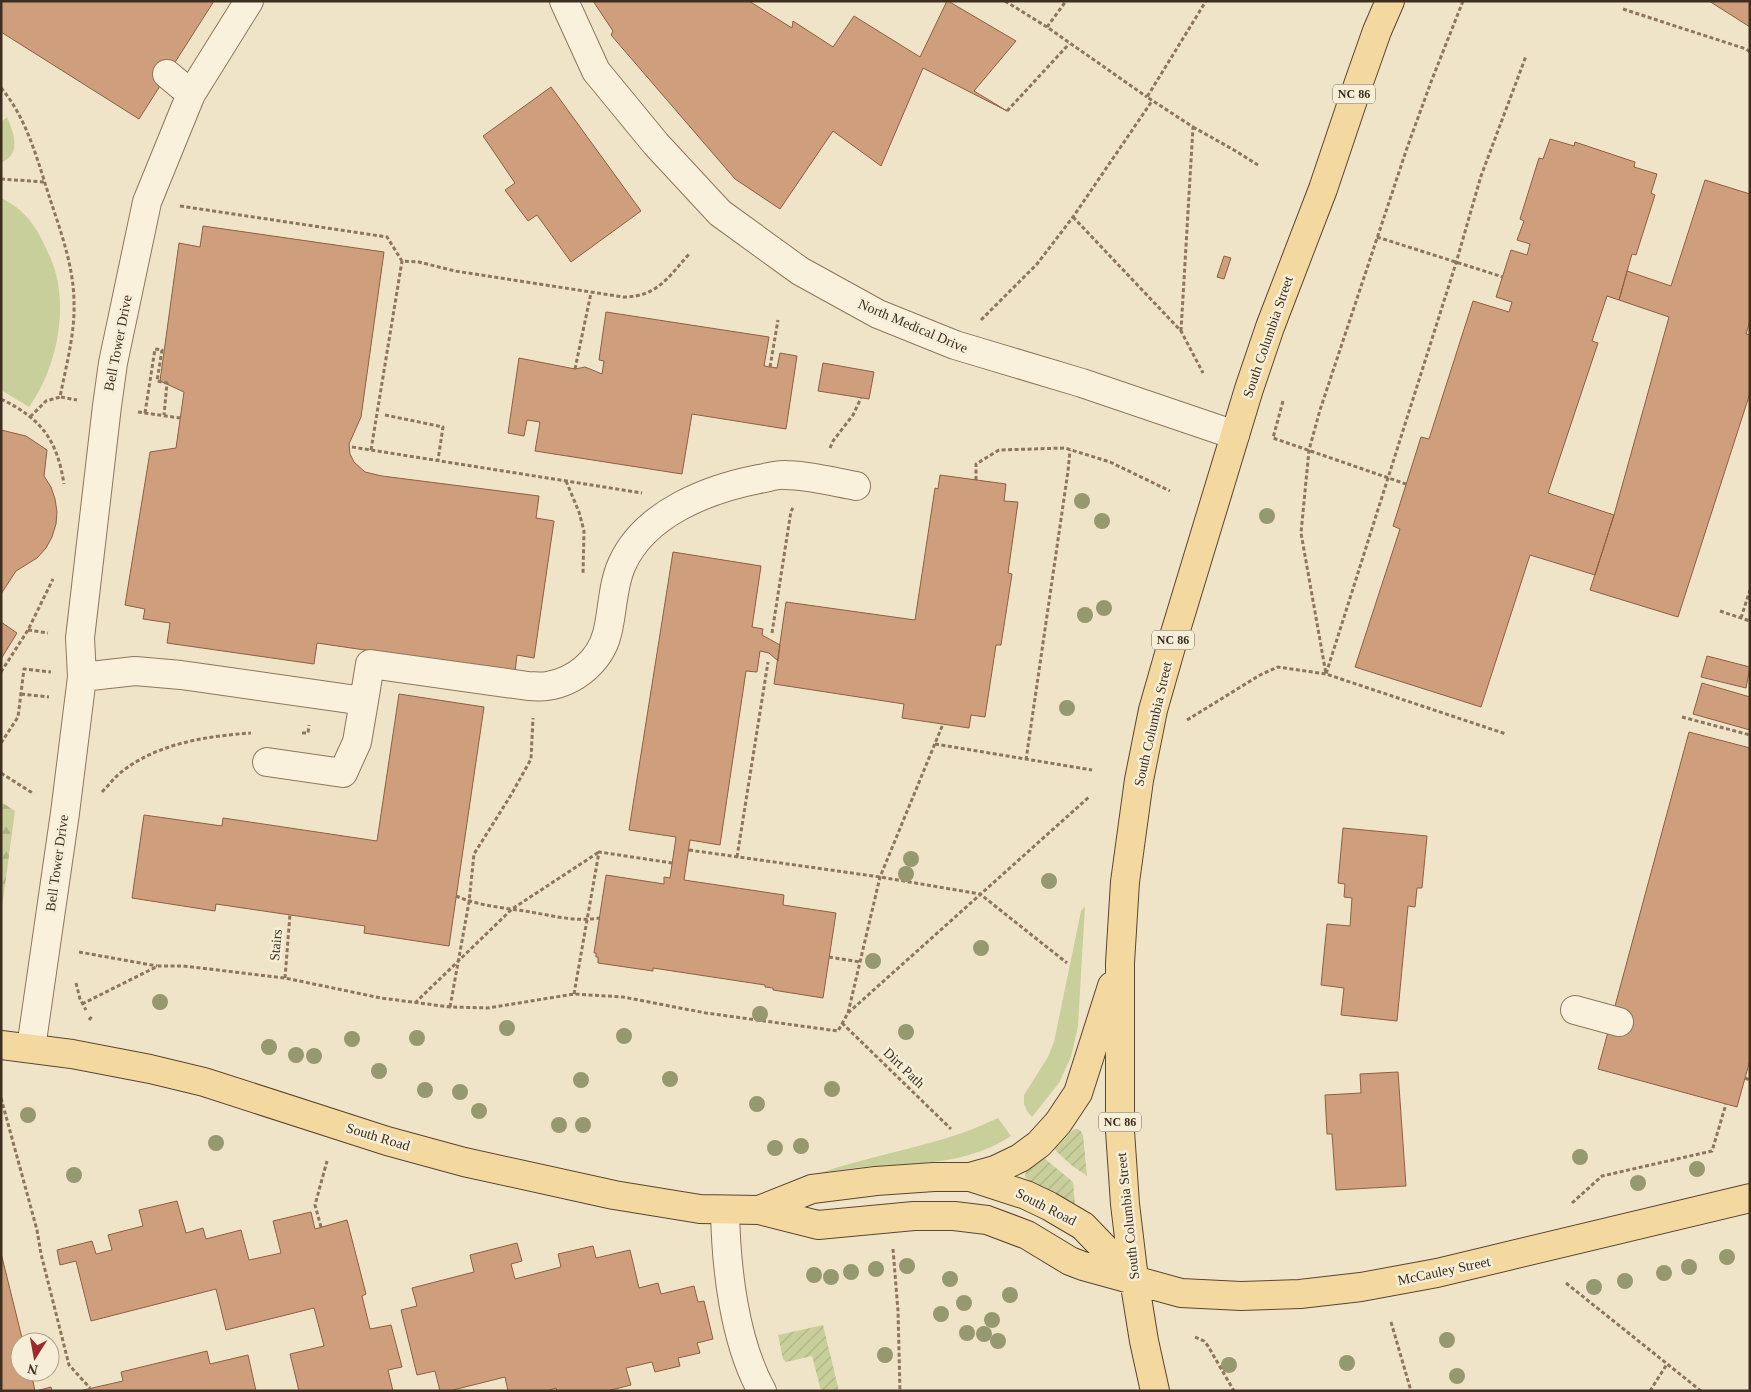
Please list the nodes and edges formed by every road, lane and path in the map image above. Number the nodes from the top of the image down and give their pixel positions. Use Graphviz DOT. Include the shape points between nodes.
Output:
graph roads {
  1 [pos="249,1"];
  2 [pos="564,1"];
  3 [pos="1005,1"];
  4 [pos="1066,1"];
  5 [pos="1206,1"];
  6 [pos="1390,1"];
  7 [pos="1463,1"];
  8 [pos="1624,9"];
  9 [pos="1047,28"];
  10 [pos="1069,44"];
  11 [pos="1750,52"];
  12 [pos="1526,56"];
  13 [pos="168,74"];
  14 [pos="1,88"];
  15 [pos="191,94"];
  16 [pos="1147,96"];
  17 [pos="1152,101"];
  18 [pos="1007,111"];
  19 [pos="1194,127"];
  20 [pos="1258,166"];
  21 [pos="1,179"];
  22 [pos="45,182"];
  23 [pos="147,202"];
  24 [pos="1073,217"];
  25 [pos="1378,236"];
  26 [pos="690,253"];
  27 [pos="402,261"];
  28 [pos="1456,263"];
  29 [pos="1503,277"];
  30 [pos="591,293"];
  31 [pos="778,320"];
  32 [pos="1182,331"];
  33 [pos="955,345"];
  34 [pos="770,367"];
  35 [pos="574,370"];
  36 [pos="1203,373"];
  37 [pos="1,399"];
  38 [pos="1283,401"];
  39 [pos="164,415"];
  40 [pos="385,415"];
  41 [pos="31,416"];
  42 [pos="180,418"];
  43 [pos="1235,435"];
  44 [pos="352,447"];
  45 [pos="371,450"];
  46 [pos="1070,450"];
  47 [pos="1309,450"];
  48 [pos="438,460"];
  49 [pos="1387,477"];
  50 [pos="566,480"];
  51 [pos="976,480"];
  52 [pos="1406,484"];
  53 [pos="64,486"];
  54 [pos="856,486"];
  55 [pos="1170,491"];
  56 [pos="643,493"];
  57 [pos="56,571"];
  58 [pos="583,579"];
  59 [pos="1750,590"];
  60 [pos="1720,612"];
  61 [pos="1741,618"];
  62 [pos="1750,621"];
  63 [pos="28,630"];
  64 [pos="46,633"];
  65 [pos="768,662"];
  66 [pos="54,668"];
  67 [pos="1,672"];
  68 [pos="1326,674"];
  69 [pos="82,677"];
  70 [pos="528,686"];
  71 [pos="21,694"];
  72 [pos="313,694"];
  73 [pos="54,698"];
  74 [pos="364,701"];
  75 [pos="1682,717"];
  76 [pos="1187,720"];
  77 [pos="943,724"];
  78 [pos="257,733"];
  79 [pos="300,733"];
  80 [pos="1506,734"];
  81 [pos="1750,736"];
  82 [pos="1,744"];
  83 [pos="935,744"];
  84 [pos="1026,760"];
  85 [pos="267,762"];
  86 [pos="1092,770"];
  87 [pos="1,773"];
  88 [pos="102,792"];
  89 [pos="34,794"];
  90 [pos="1089,797"];
  91 [pos="689,850"];
  92 [pos="599,852"];
  93 [pos="737,857"];
  94 [pos="672,863"];
  95 [pos="880,877"];
  96 [pos="980,894"];
  97 [pos="456,896"];
  98 [pos="469,902"];
  99 [pos="512,909"];
  100 [pos="290,914"];
  101 [pos="599,918"];
  102 [pos="586,920"];
  103 [pos="79,952"];
  104 [pos="829,957"];
  105 [pos="458,960"];
  106 [pos="860,962"];
  107 [pos="1067,963"];
  108 [pos="1120,963"];
  109 [pos="158,966"];
  110 [pos="285,978"];
  111 [pos="76,982"];
  112 [pos="574,994"];
  113 [pos="415,1003"];
  114 [pos="82,1004"];
  115 [pos="450,1007"];
  116 [pos="86,1010"];
  117 [pos="1575,1010"];
  118 [pos="848,1014"];
  119 [pos="93,1015"];
  120 [pos="89,1020"];
  121 [pos="1619,1022"];
  122 [pos="842,1024"];
  123 [pos="1,1045"];
  124 [pos="31,1048"];
  125 [pos="1745,1078"];
  126 [pos="1750,1080"];
  127 [pos="1,1098"];
  128 [pos="1726,1104"];
  129 [pos="951,1129"];
  130 [pos="327,1161"];
  131 [pos="970,1177"];
  132 [pos="1750,1198"];
  133 [pos="1572,1203"];
  134 [pos="725,1210"];
  135 [pos="759,1210"];
  136 [pos="321,1227"];
  137 [pos="894,1257"];
  138 [pos="1134,1279"];
  139 [pos="1566,1283"];
  140 [pos="1391,1322"];
  141 [pos="1195,1337"];
  142 [pos="1667,1364"];
  143 [pos="90,1388"];
  144 [pos="762,1391"];
  145 [pos="900,1391"];
  146 [pos="1155,1391"];
  147 [pos="1234,1391"];
  148 [pos="1411,1391"];
  149 [pos="1650,1391"];
  150 [pos="1701,1391"];
  1 -- 15 [label="street, Bell Tower Drive"];
  2 -- 33 [label="street, North Medical Drive" via="596,71 656,144 720,213 819,282 878,314"];
  3 -- 9 [label="path"];
  4 -- 9 [label="path"];
  5 -- 16 [label="path"];
  6 -- 43 [label="main road, South Columbia Street / NC 86" via="1270,326"];
  7 -- 25 [label="path" via="1431,82"];
  8 -- 11 [label="path"];
  9 -- 10 [label="path"];
  10 -- 16 [label="path"];
  10 -- 18 [label="path"];
  12 -- 28 [label="path" via="1481,176"];
  13 -- 15 [label="street"];
  14 -- 22 [label="path" via="16,110"];
  15 -- 23 [label="street, Bell Tower Drive"];
  16 -- 17 [label="path"];
  17 -- 19 [label="path"];
  17 -- 24 [label="path"];
  19 -- 20 [label="path"];
  19 -- 32 [label="path"];
  21 -- 22 [label="path"];
  22 -- 41 [label="path" via="69,268 74,320 60,397 46,401"];
  23 -- 27 [label="path" via="387,237"];
  23 -- 69 [label="street, Bell Tower Drive" via="107,406 81,632"];
  24 -- 32 [label="path"];
  24 -- 33 [label="path" via="1037,264"];
  25 -- 28 [label="path"];
  25 -- 47 [label="path"];
  26 -- 30 [label="path" via="670,278 649,293 633,297"];
  27 -- 30 [label="path"];
  27 -- 45 [label="path"];
  28 -- 29 [label="path"];
  28 -- 49 [label="path"];
  30 -- 35 [label="path"];
  31 -- 34 [label="path"];
  32 -- 36 [label="path"];
  33 -- 43 [label="street, North Medical Drive" via="1082,383"];
  37 -- 41 [label="path"];
  38 -- 47 [label="path" via="1273,438"];
  39 -- 39 [label="path" via="146,413 155,349 162,350 157,381 167,383"];
  39 -- 42 [label="path"];
  40 -- 48 [label="path" via="443,427"];
  41 -- 53 [label="path" via="58,454"];
  43 -- 108 [label="main road, South Columbia Street / NC 86" via="1153,710 1139,780 1125,882"];
  44 -- 45 [label="path"];
  45 -- 48 [label="path"];
  46 -- 51 [label="path" via="999,450 976,464"];
  46 -- 55 [label="path" via="1110,462"];
  46 -- 84 [label="path"];
  47 -- 49 [label="path"];
  47 -- 68 [label="path" via="1301,533"];
  48 -- 50 [label="path"];
  49 -- 52 [label="path"];
  49 -- 68 [label="path"];
  50 -- 56 [label="path"];
  50 -- 58 [label="path" via="584,531"];
  54 -- 70 [label="street" via="784,474 735,484 668,513 631,548 622,563 606,635 590,664 564,682"];
  57 -- 63 [label="path"];
  59 -- 61 [label="path"];
  60 -- 61 [label="path"];
  61 -- 62 [label="path"];
  63 -- 64 [label="path"];
  63 -- 67 [label="path"];
  65 -- 93 [label="path"];
  66 -- 71 [label="path" via="49,672 24,670"];
  68 -- 76 [label="path" via="1278,668 1260,675"];
  68 -- 80 [label="path"];
  69 -- 72 [label="street" via="135,671"];
  69 -- 124 [label="street, Bell Tower Drive"];
  70 -- 74 [label="street" via="370,664"];
  70 -- 98 [label="path" via="533,716 531,759 474,854"];
  71 -- 73 [label="path"];
  71 -- 82 [label="path" via="18,717"];
  72 -- 74 [label="street"];
  72 -- 79 [label="path" via="308,733"];
  74 -- 85 [label="street" via="357,742 343,773"];
  75 -- 81 [label="path"];
  77 -- 83 [label="path"];
  78 -- 88 [label="path" via="204,737 163,750 129,767"];
  83 -- 84 [label="path"];
  83 -- 95 [label="path"];
  84 -- 86 [label="path"];
  87 -- 89 [label="path"];
  90 -- 96 [label="path"];
  91 -- 93 [label="path"];
  92 -- 94 [label="path"];
  92 -- 99 [label="path"];
  92 -- 102 [label="path"];
  93 -- 95 [label="path"];
  95 -- 96 [label="path"];
  95 -- 106 [label="path"];
  96 -- 107 [label="path"];
  96 -- 118 [label="path"];
  97 -- 98 [label="path"];
  98 -- 99 [label="path"];
  98 -- 105 [label="path"];
  99 -- 102 [label="path"];
  99 -- 105 [label="path"];
  100 -- 110 [label="path, Stairs"];
  101 -- 102 [label="path"];
  102 -- 112 [label="path"];
  103 -- 109 [label="path"];
  104 -- 106 [label="path"];
  105 -- 113 [label="path"];
  105 -- 115 [label="path"];
  106 -- 118 [label="path"];
  108 -- 131 [label="main road" via="1078,1093 1058,1123 1039,1144 1020,1158"];
  108 -- 138 [label="main road, South Columbia Street / NC 86" via="1120,1131"];
  109 -- 110 [label="path"];
  109 -- 114 [label="path"];
  110 -- 113 [label="path"];
  111 -- 114 [label="path"];
  112 -- 115 [label="path" via="488,1008"];
  112 -- 122 [label="path" via="623,997 706,1013 838,1031"];
  113 -- 115 [label="path"];
  114 -- 116 [label="path"];
  117 -- 121 [label="street"];
  118 -- 122 [label="path"];
  119 -- 120 [label="path"];
  122 -- 129 [label="path, Dirt Path"];
  123 -- 124 [label="main road, South Road"];
  124 -- 134 [label="main road, South Road" via="204,1082 386,1141 482,1166 614,1195"];
  125 -- 126 [label="path"];
  127 -- 143 [label="path" via="69,1365"];
  128 -- 133 [label="path" via="1712,1151 1602,1176"];
  130 -- 136 [label="path" via="315,1205"];
  131 -- 135 [label="main road, South Road" via="876,1181 812,1189"];
  131 -- 138 [label="main road, South Road" via="1026,1195 1083,1226"];
  132 -- 138 [label="main road, McCauley Street" via="1437,1273 1361,1287 1300,1294 1203,1295 1181,1293"];
  134 -- 135 [label="main road, South Road"];
  134 -- 144 [label="street" via="725,1248 735,1313 752,1373"];
  135 -- 138 [label="main road, South Road" via="818,1226 914,1216 987,1220 1027,1234 1070,1261"];
  137 -- 145 [label="path"];
  138 -- 146 [label="main road, South Columbia Street / NC 86"];
  139 -- 142 [label="path"];
  140 -- 148 [label="path"];
  141 -- 147 [label="path" via="1208,1346"];
  142 -- 149 [label="path"];
  142 -- 150 [label="path"];
}
